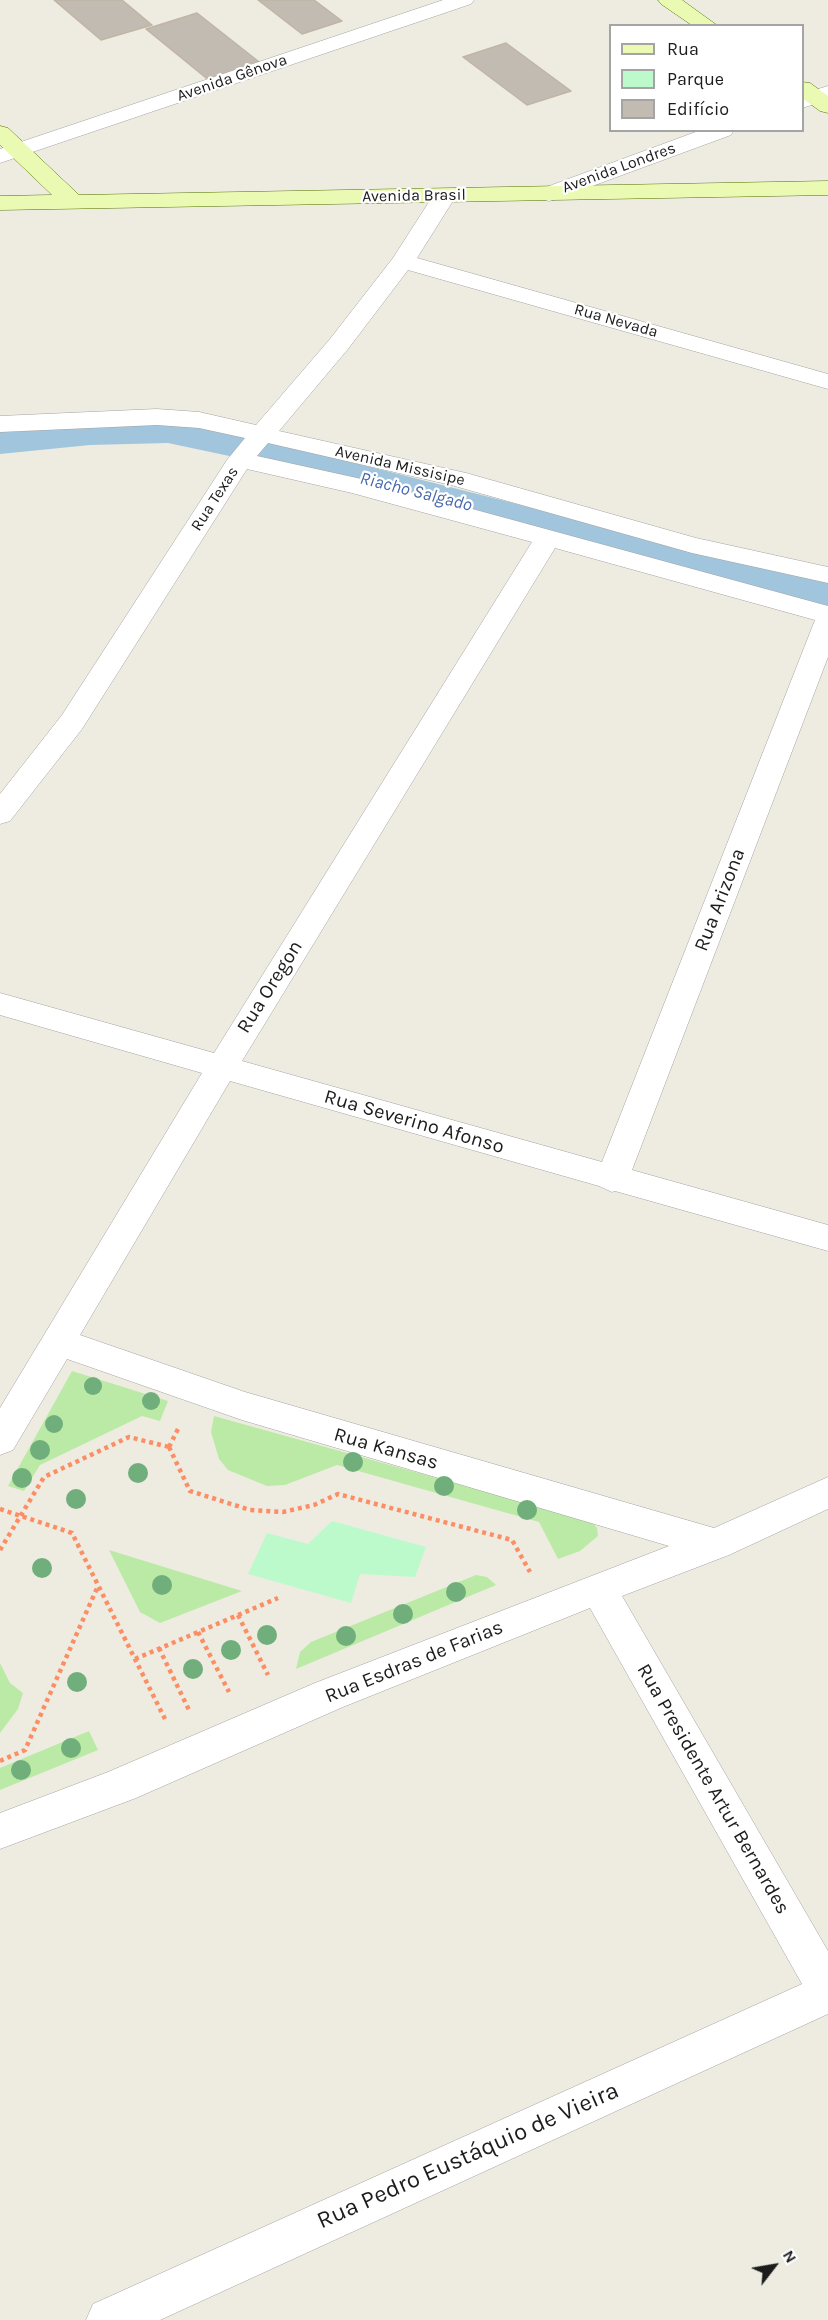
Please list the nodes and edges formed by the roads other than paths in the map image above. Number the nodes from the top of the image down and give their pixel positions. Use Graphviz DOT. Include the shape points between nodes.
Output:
graph roads {
  1 [pos="464,0"];
  2 [pos="668,0"];
  3 [pos="705,24"];
  4 [pos="718,132"];
  5 [pos="0,133"];
  6 [pos="10,153"];
  7 [pos="828,188"];
  8 [pos="549,194"];
  9 [pos="444,196"];
  10 [pos="0,203"];
  11 [pos="74,203"];
  12 [pos="403,261"];
  13 [pos="828,382"];
  14 [pos="0,424"];
  15 [pos="262,432"];
  16 [pos="241,458"];
  17 [pos="547,538"];
  18 [pos="828,575"];
  19 [pos="828,615"];
  20 [pos="828,621"];
  21 [pos="0,814"];
  22 [pos="0,1004"];
  23 [pos="222,1066"];
  24 [pos="612,1179"];
  25 [pos="828,1238"];
  26 [pos="60,1342"];
  27 [pos="0,1440"];
  28 [pos="828,1492"];
  29 [pos="716,1544"];
  30 [pos="598,1588"];
  31 [pos="0,1831"];
  32 [pos="828,1991"];
  33 [pos="109,2320"];
  1 -- 6 [label="street, Avenida Gênova"];
  2 -- 3 [label="street"];
  4 -- 8 [label="street, Avenida Londres"];
  5 -- 6 [label="street"];
  6 -- 11 [label="street"];
  7 -- 8 [label="street, Avenida Brasil"];
  8 -- 9 [label="street, Avenida Brasil"];
  9 -- 11 [label="street, Avenida Brasil"];
  9 -- 12 [label="street, Rua Texas"];
  10 -- 11 [label="street, Avenida Brasil"];
  12 -- 13 [label="street, Rua Nevada"];
  12 -- 15 [label="street, Rua Texas" via="339,344"];
  14 -- 15 [label="street, Avenida Missisipe" via="157,417 200,420"];
  15 -- 16 [label="street, Rua Texas"];
  15 -- 18 [label="street, Avenida Missisipe" via="457,479 692,545"];
  16 -- 17 [label="street, Avenida Missisipe"];
  16 -- 21 [label="street, Rua Texas" via="72,722"];
  17 -- 19 [label="street, Avenida Missisipe"];
  17 -- 23 [label="street, Rua Oregon"];
  20 -- 24 [label="street, Rua Arizona"];
  22 -- 23 [label="street, Rua Severino Afonso"];
  23 -- 24 [label="street, Rua Severino Afonso"];
  23 -- 26 [label="street, Rua Oregon"];
  24 -- 25 [label="street, Rua Severino Afonso"];
  26 -- 27 [label="street, Rua Oregon"];
  26 -- 29 [label="street, Rua Kansas" via="242,1406"];
  28 -- 29 [label="street, Rua Esdras de Farias"];
  29 -- 30 [label="street, Rua Esdras de Farias"];
  30 -- 31 [label="street, Rua Esdras de Farias" via="329,1695 122,1785"];
  30 -- 32 [label="street, Rua Presidente Artur Bernardes"];
  32 -- 33 [label="street, Rua Pedro Eustáquio de Vieira"];
}
